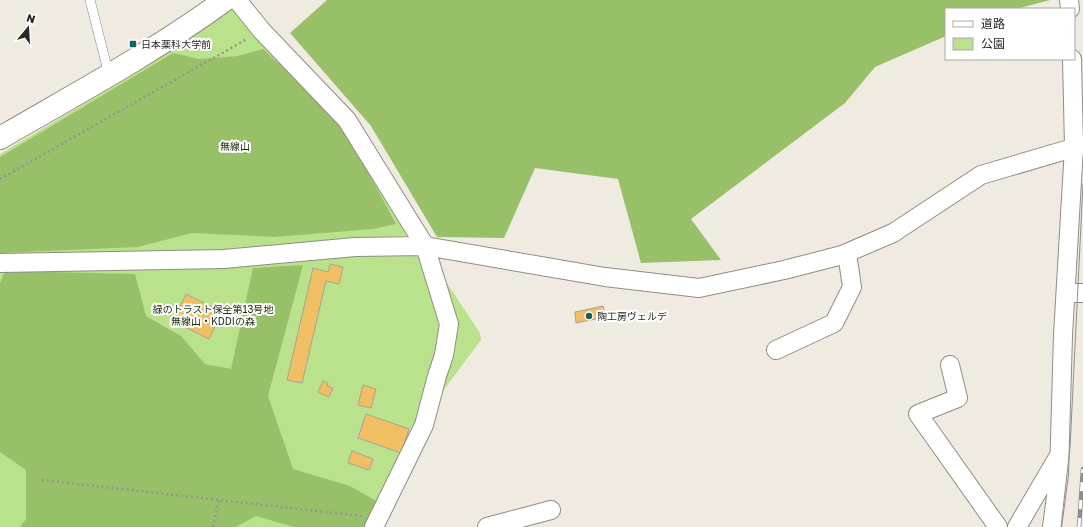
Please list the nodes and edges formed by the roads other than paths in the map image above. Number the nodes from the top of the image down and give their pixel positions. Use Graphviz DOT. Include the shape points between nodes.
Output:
graph roads {
  1 [pos="90,0"];
  2 [pos="225,0"];
  3 [pos="237,0"];
  4 [pos="1072,60"];
  5 [pos="109,75"];
  6 [pos="0,138"];
  7 [pos="1079,146"];
  8 [pos="425,246"];
  9 [pos="847,253"];
  10 [pos="0,263"];
  11 [pos="1074,293"];
  12 [pos="776,350"];
  13 [pos="950,365"];
  14 [pos="1060,455"];
  15 [pos="551,510"];
  16 [pos="376,522"];
  17 [pos="487,527"];
  18 [pos="998,527"];
  19 [pos="1017,527"];
  20 [pos="1052,527"];
  1 -- 5 [label="lane"];
  2 -- 5 [label="street"];
  3 -- 8 [label="street" via="347,120"];
  4 -- 7 [label="street"];
  5 -- 6 [label="street"];
  7 -- 9 [label="street" via="981,175 893,233"];
  7 -- 11 [label="street"];
  8 -- 9 [label="street" via="605,277 699,288 784,270"];
  8 -- 10 [label="street" via="355,248 224,259"];
  8 -- 16 [label="street" via="450,324 444,356 424,425"];
  9 -- 12 [label="street" via="852,287 834,323"];
  11 -- 14 [label="street"];
  13 -- 18 [label="street" via="958,398 918,414"];
  14 -- 19 [label="street"];
  14 -- 20 [label="street"];
  15 -- 17 [label="street"];
}
